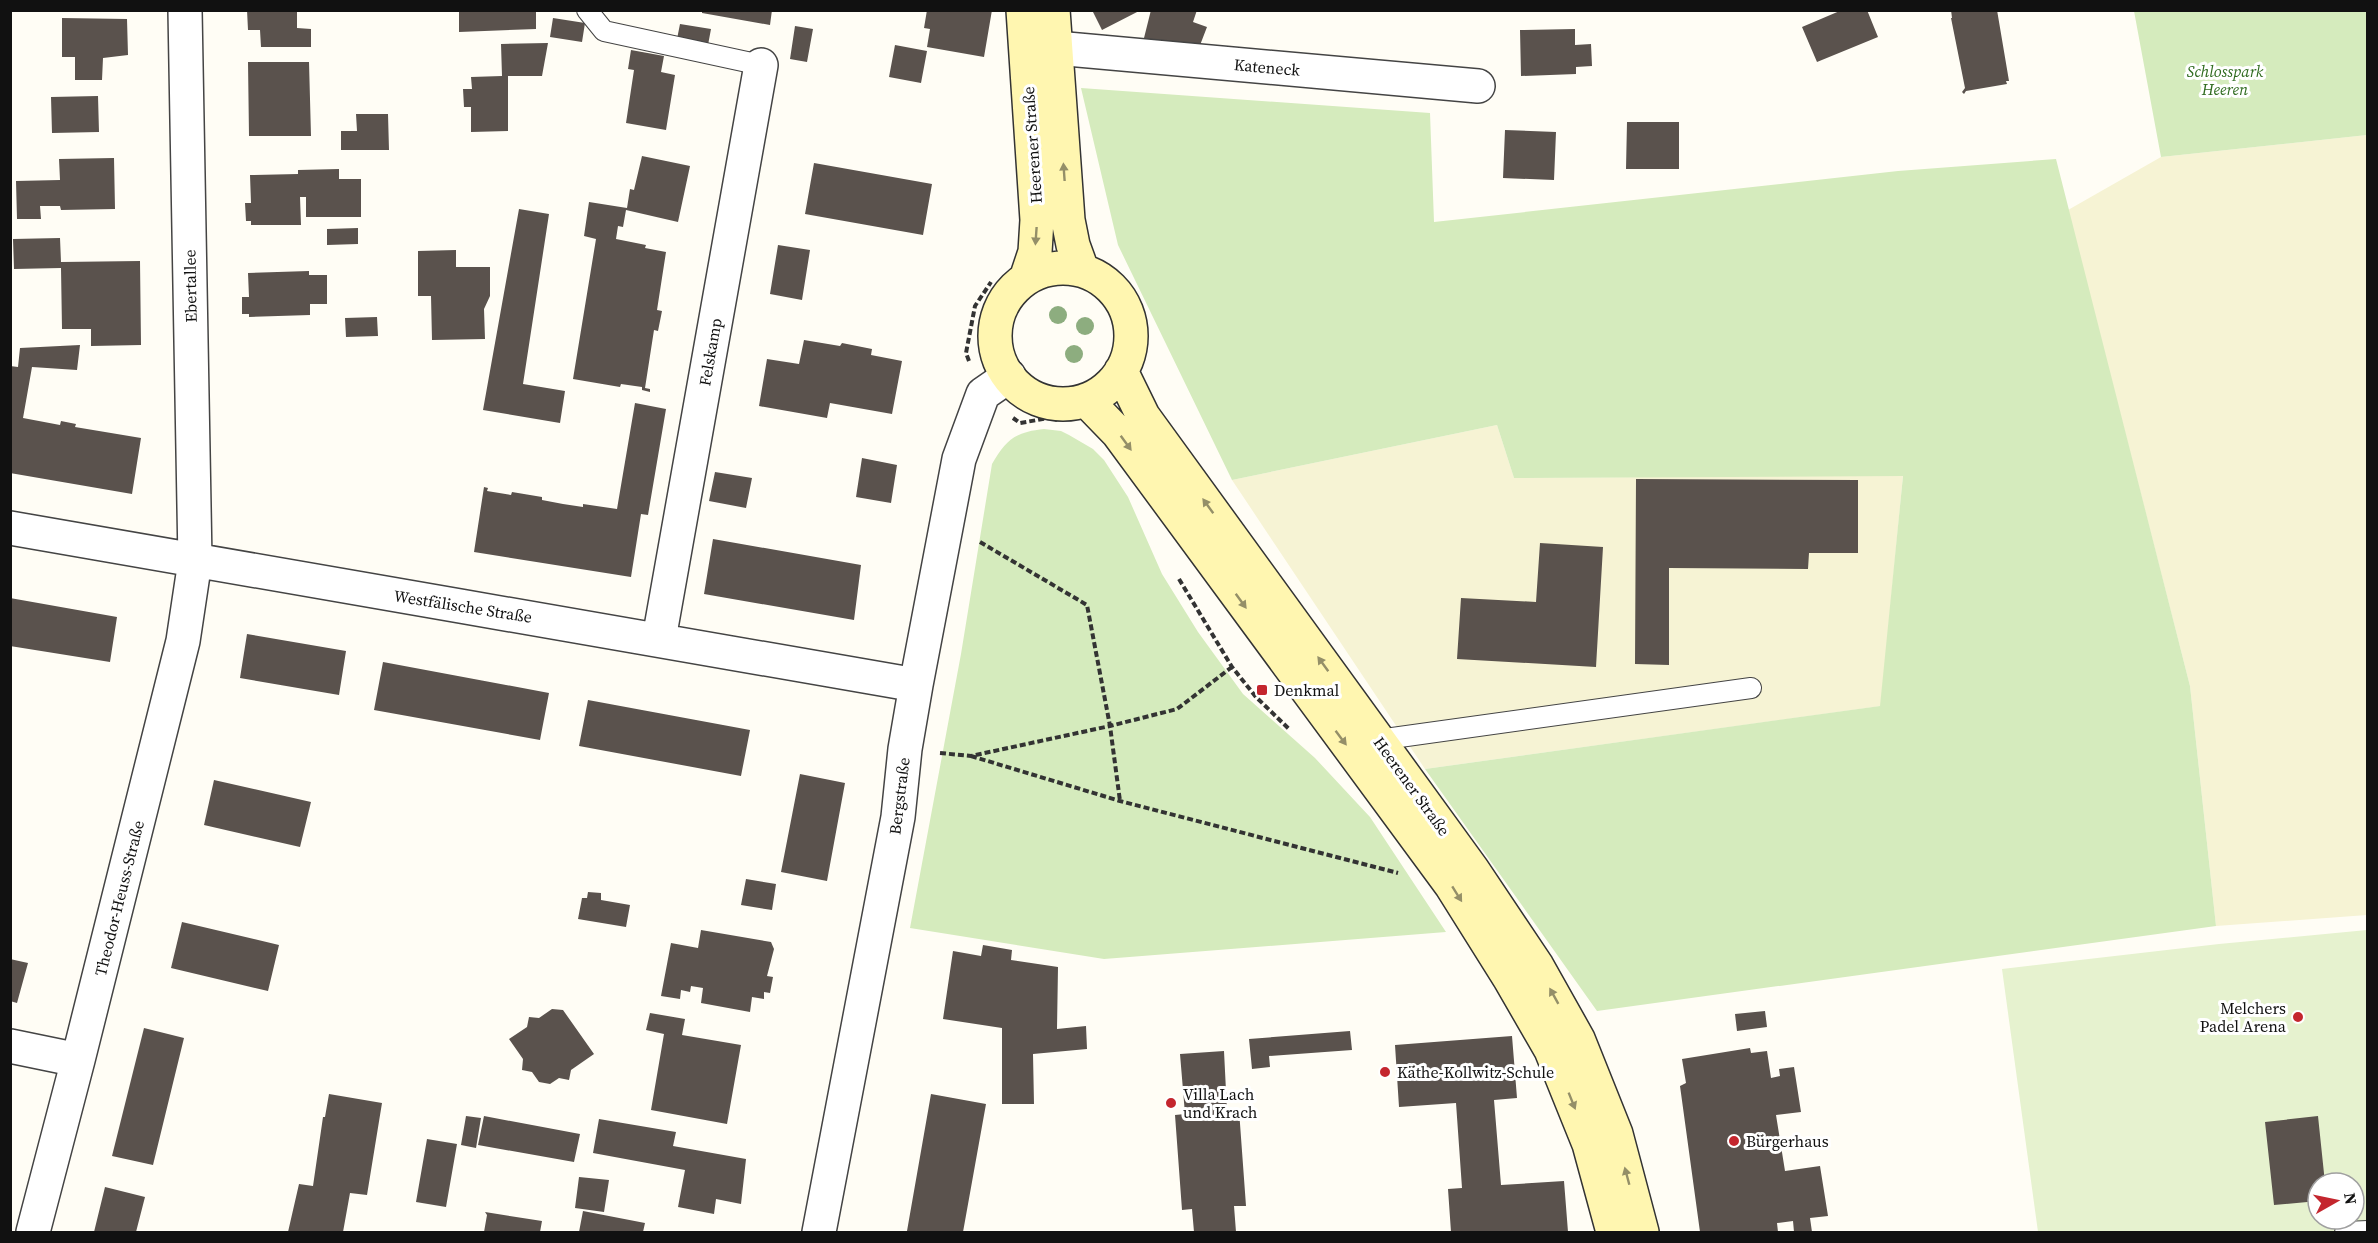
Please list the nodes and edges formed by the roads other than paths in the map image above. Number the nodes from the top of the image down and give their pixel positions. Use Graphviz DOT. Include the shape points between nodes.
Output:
graph roads {
  1 [pos="184,10"];
  2 [pos="586,10"];
  3 [pos="1023,10"];
  4 [pos="1053,10"];
  5 [pos="1056,48"];
  6 [pos="761,65"];
  7 [pos="1478,86"];
  8 [pos="1082,270"];
  9 [pos="1026,279"];
  10 [pos="1121,371"];
  11 [pos="996,385"];
  12 [pos="1076,411"];
  13 [pos="10,528"];
  14 [pos="195,561"];
  15 [pos="659,639"];
  16 [pos="916,685"];
  17 [pos="1751,688"];
  18 [pos="1378,740"];
  19 [pos="10,1046"];
  20 [pos="78,1060"];
  21 [pos="2367,1230"];
  22 [pos="33,1233"];
  23 [pos="819,1233"];
  24 [pos="1613,1233"];
  25 [pos="1642,1233"];
  26 [pos="2345,1233"];
  1 -- 14 [label="street, Ebertallee"];
  2 -- 6 [label="lane" via="603,31"];
  3 -- 9 [label="main road, Heerener Straße, one-way" via="1037,220 1035,252"];
  4 -- 5 [label="main road, Heerener Straße"];
  5 -- 7 [label="street, Kateneck"];
  8 -- 5 [label="main road, Heerener Straße, one-way" via="1068,220"];
  6 -- 15 [label="street, Felskamp"];
  8 -- 9 [label="main road, Heerener Straße" via="1062,268"];
  8 -- 10 [label="main road, Heerener Straße" via="1101,279 1127,311 1131,331 1129,352"];
  9 -- 11 [label="main road, Heerener Straße" via="1010,294 999,313 995,334 999,356"];
  10 -- 12 [label="main road, Heerener Straße" via="1106,389"];
  18 -- 10 [label="main road, Heerener Straße, one-way" via="1143,416"];
  11 -- 12 [label="main road, Heerener Straße" via="1020,388 1035,398 1069,404"];
  11 -- 16 [label="street, Bergstraße" via="959,459"];
  12 -- 24 [label="main road, Heerener Straße, one-way" via="1118,433 1457,894 1551,1050 1589,1144"];
  13 -- 14 [label="street, Westfälische Straße"];
  14 -- 15 [label="street, Westfälische Straße"];
  14 -- 20 [label="street, Theodor-Heuss-Straße" via="183,641"];
  15 -- 16 [label="street, Westfälische Straße"];
  16 -- 23 [label="street, Bergstraße" via="898,817"];
  17 -- 18 [label="lane"];
  25 -- 18 [label="main road, Heerener Straße, one-way" via="1616,1134 1578,1039 1472,868"];
  19 -- 20 [label="street"];
  20 -- 22 [label="street, Theodor-Heuss-Straße"];
  21 -- 26 [label="lane"];
}
